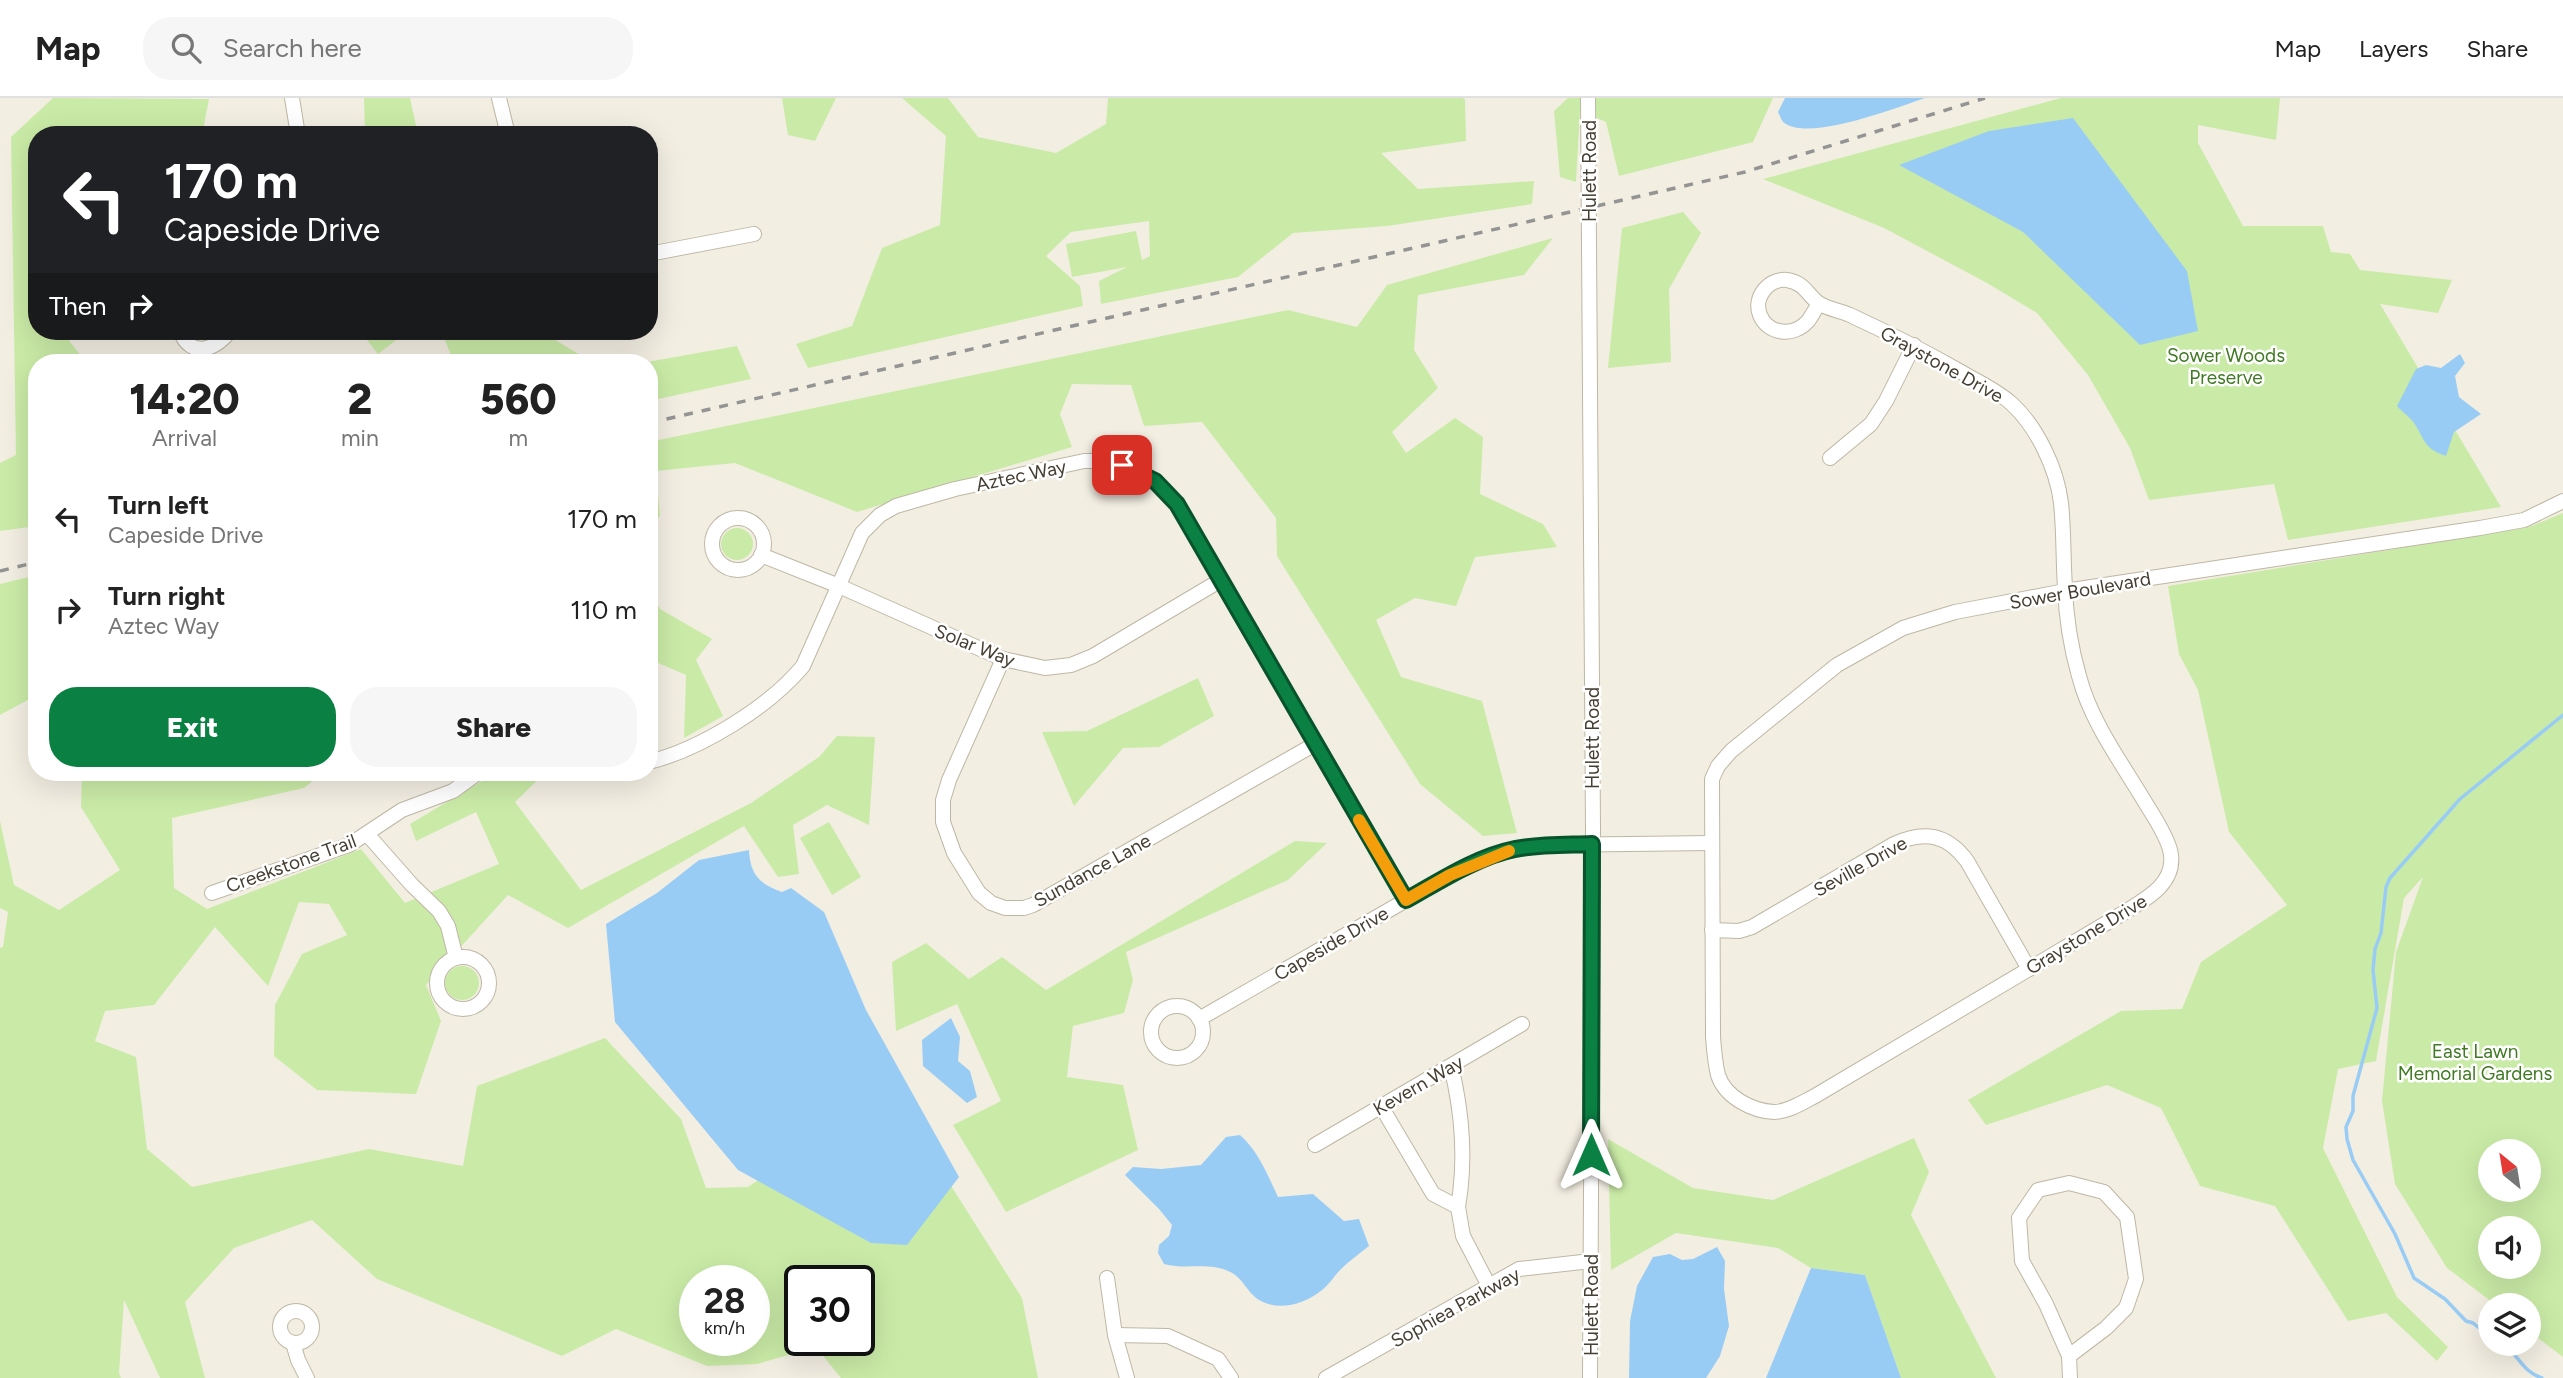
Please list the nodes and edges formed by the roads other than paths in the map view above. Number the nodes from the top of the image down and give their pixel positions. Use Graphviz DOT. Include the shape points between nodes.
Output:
graph roads {
  1 [pos="292,98"];
  2 [pos="499,98"];
  3 [pos="1588,98"];
  4 [pos="297,126"];
  5 [pos="506,126"];
  6 [pos="754,234"];
  7 [pos="658,252"];
  8 [pos="1819,304"];
  9 [pos="185,340"];
  10 [pos="222,340"];
  11 [pos="1914,345"];
  12 [pos="1830,458"];
  13 [pos="2563,501"];
  14 [pos="761,555"];
  15 [pos="1221,580"];
  16 [pos="839,586"];
  17 [pos="2065,591"];
  18 [pos="1003,659"];
  19 [pos="1315,744"];
  20 [pos="658,759"];
  21 [pos="467,781"];
  22 [pos="367,834"];
  23 [pos="1712,843"];
  24 [pos="1592,844"];
  25 [pos="212,892"];
  26 [pos="1406,900"];
  27 [pos="1712,930"];
  28 [pos="456,958"];
  29 [pos="2029,968"];
  30 [pos="1199,1019"];
  31 [pos="1522,1024"];
  32 [pos="1451,1066"];
  33 [pos="1381,1106"];
  34 [pos="1315,1145"];
  35 [pos="1458,1207"];
  36 [pos="1591,1261"];
  37 [pos="1107,1278"];
  38 [pos="1489,1286"];
  39 [pos="1115,1335"];
  40 [pos="293,1343"];
  41 [pos="2069,1356"];
  42 [pos="307,1378"];
  43 [pos="1128,1378"];
  44 [pos="1231,1378"];
  45 [pos="1326,1378"];
  46 [pos="1590,1378"];
  47 [pos="2070,1378"];
  1 -- 4 [label="street"];
  2 -- 5 [label="street"];
  3 -- 24 [label="street, Hulett Road"];
  6 -- 7 [label="street"];
  8 -- 11 [label="street, Graystone Drive"];
  9 -- 10 [label="street" via="195,348 210,348"];
  11 -- 12 [label="street" via="1871,424"];
  11 -- 17 [label="street, Graystone Drive" via="2003,396 2036,436 2061,502"];
  13 -- 17 [label="street, Sower Boulevard" via="2524,520 2480,528"];
  14 -- 16 [label="street, Solar Way"];
  15 -- 16 [label="street, Aztec Way" via="1163,488 1134,469 1084,461 955,489 888,510 862,533"];
  15 -- 18 [label="street, Solar Way" via="1082,661 1045,668"];
  15 -- 19 [label="street, Aztec Way"];
  16 -- 18 [label="street, Solar Way"];
  16 -- 20 [label="street, Aztec Way" via="803,666 784,687 697,744"];
  17 -- 23 [label="street, Sower Boulevard" via="1955,612 1903,628 1837,665 1718,766 1712,779"];
  17 -- 29 [label="street, Graystone Drive" via="2079,678 2094,716 2172,854 2169,876 2153,894"];
  18 -- 19 [label="street, Sundance Lane" via="949,780 943,811 949,843 979,893 1005,908 1024,908 1041,900"];
  19 -- 26 [label="street, Aztec Way"];
  21 -- 22 [label="street, Creekstone Trail" via="453,791 402,810"];
  22 -- 25 [label="street, Creekstone Trail" via="343,848"];
  22 -- 28 [label="street" via="439,911"];
  23 -- 24 [label="street, Capeside Drive"];
  23 -- 27 [label="street, Graystone Drive"];
  24 -- 26 [label="street, Capeside Drive" via="1502,852"];
  24 -- 36 [label="street, Hulett Road"];
  26 -- 30 [label="street, Capeside Drive"];
  27 -- 29 [label="street, Seville Drive" via="1752,927 1894,844 1911,836 1938,837 1958,849 1967,861"];
  27 -- 29 [label="street, Graystone Drive" via="1713,1037 1719,1077 1738,1101 1775,1112 1815,1096"];
  31 -- 32 [label="street, Kevern Way"];
  32 -- 33 [label="street, Kevern Way"];
  32 -- 35 [label="street" via="1460,1102 1462,1185"];
  33 -- 34 [label="street, Kevern Way"];
  33 -- 35 [label="street" via="1433,1194"];
  35 -- 38 [label="street" via="1463,1236"];
  36 -- 38 [label="street, Sophiea Parkway" via="1519,1269"];
  36 -- 46 [label="street, Hulett Road"];
  37 -- 39 [label="street"];
  38 -- 45 [label="street, Sophiea Parkway"];
  39 -- 43 [label="street"];
  39 -- 44 [label="street" via="1168,1336 1218,1359"];
  40 -- 42 [label="street"];
  41 -- 41 [label="street" via="2022,1261 2020,1218 2039,1189 2069,1183 2104,1192 2127,1217 2136,1279 2126,1308"];
  41 -- 47 [label="street"];
}
